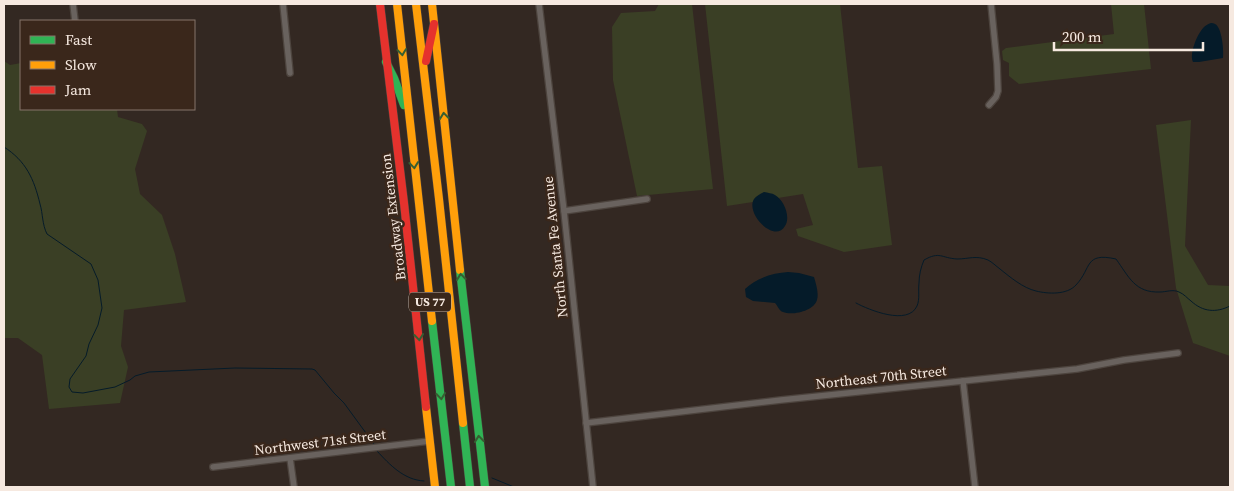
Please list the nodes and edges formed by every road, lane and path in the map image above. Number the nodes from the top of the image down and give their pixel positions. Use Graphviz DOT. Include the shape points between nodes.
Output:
graph roads {
  1 [pos="73,4"];
  2 [pos="283,4"];
  3 [pos="380,4"];
  4 [pos="397,4"];
  5 [pos="416,4"];
  6 [pos="432,4"];
  7 [pos="539,4"];
  8 [pos="990,4"];
  9 [pos="75,20"];
  10 [pos="434,24"];
  11 [pos="386,62"];
  12 [pos="424,71"];
  13 [pos="290,73"];
  14 [pos="989,105"];
  15 [pos="409,116"];
  16 [pos="647,200"];
  17 [pos="564,210"];
  18 [pos="1178,353"];
  19 [pos="963,382"];
  20 [pos="586,423"];
  21 [pos="430,441"];
  22 [pos="290,458"];
  23 [pos="213,467"];
  24 [pos="294,487"];
  25 [pos="435,487"];
  26 [pos="451,487"];
  27 [pos="470,487"];
  28 [pos="484,487"];
  29 [pos="593,487"];
  30 [pos="974,487"];
  1 -- 9 [label="street"];
  2 -- 13 [label="street"];
  3 -- 11 [label="main road, Broadway Extension"];
  4 -- 15 [label="main road, Broadway Extension / US 77, one-way"];
  5 -- 12 [label="main road, US 77"];
  6 -- 10 [label="main road"];
  7 -- 17 [label="street, North Santa Fe Avenue"];
  8 -- 14 [label="street" via="998,90"];
  10 -- 12 [label="main road"];
  28 -- 10 [label="main road, one-way"];
  11 -- 15 [label="main road"];
  11 -- 21 [label="main road, Broadway Extension, one-way"];
  12 -- 27 [label="main road, US 77"];
  15 -- 26 [label="main road, Broadway Extension / US 77, one-way"];
  16 -- 17 [label="street"];
  17 -- 20 [label="street, North Santa Fe Avenue"];
  18 -- 19 [label="street, Northeast 70th Street"];
  19 -- 20 [label="street, Northeast 70th Street"];
  19 -- 30 [label="street"];
  20 -- 29 [label="street, North Santa Fe Avenue"];
  21 -- 22 [label="street, Northwest 71st Street"];
  21 -- 25 [label="main road, Broadway Extension"];
  22 -- 23 [label="street, Northwest 71st Street"];
  22 -- 24 [label="street"];
}
